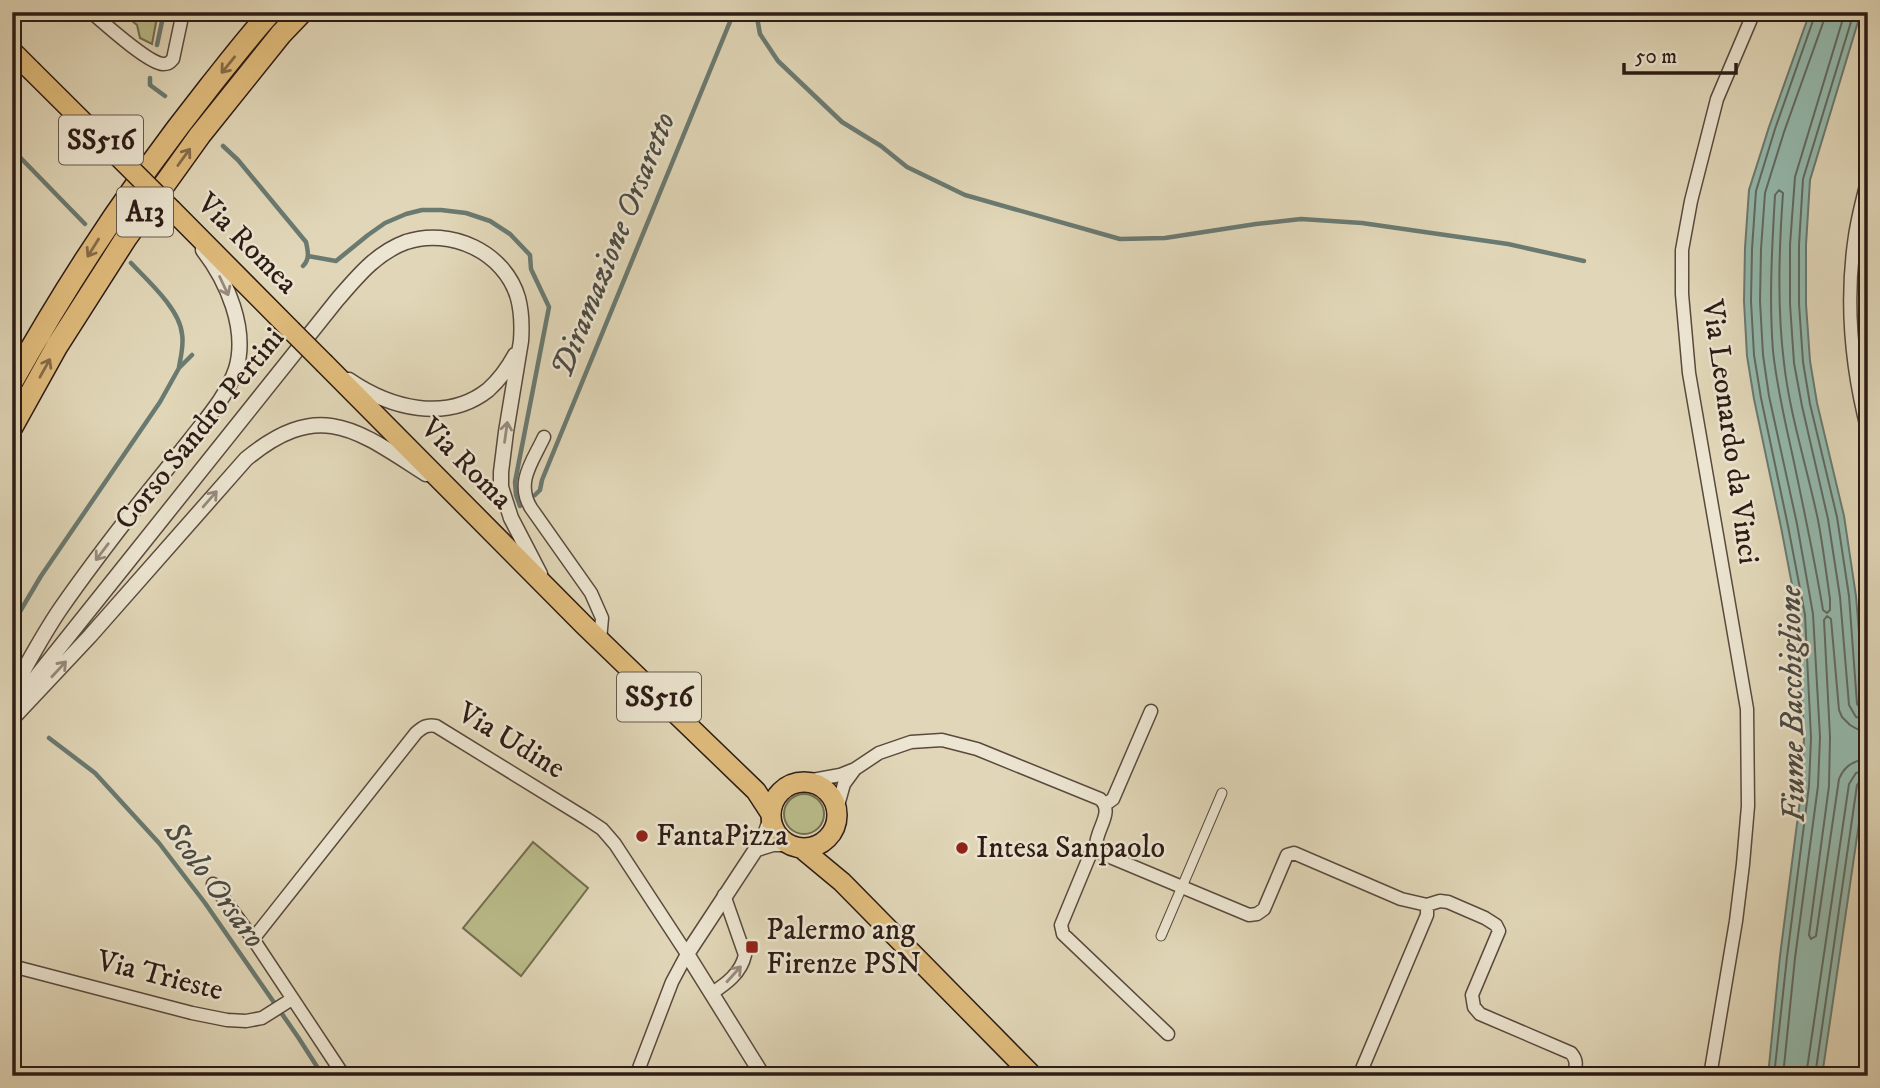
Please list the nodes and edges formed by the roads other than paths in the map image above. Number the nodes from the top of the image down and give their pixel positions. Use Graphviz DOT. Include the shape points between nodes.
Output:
graph roads {
  1 [pos="91,12"];
  2 [pos="183,12"];
  3 [pos="271,12"];
  4 [pos="302,12"];
  5 [pos="1754,12"];
  6 [pos="12,51"];
  7 [pos="1868,178"];
  8 [pos="172,210"];
  9 [pos="291,330"];
  10 [pos="521,341"];
  11 [pos="326,364"];
  12 [pos="12,382"];
  13 [pos="12,427"];
  14 [pos="1868,432"];
  15 [pos="544,436"];
  16 [pos="453,492"];
  17 [pos="548,587"];
  18 [pos="600,640"];
  19 [pos="12,691"];
  20 [pos="12,707"];
  21 [pos="1151,711"];
  22 [pos="12,719"];
  23 [pos="855,769"];
  24 [pos="734,770"];
  25 [pos="801,782"];
  26 [pos="1222,793"];
  27 [pos="1106,804"];
  28 [pos="837,809"];
  29 [pos="771,816"];
  30 [pos="834,830"];
  31 [pos="795,846"];
  32 [pos="1096,847"];
  33 [pos="757,849"];
  34 [pos="842,882"];
  35 [pos="213,884"];
  36 [pos="1181,886"];
  37 [pos="724,895"];
  38 [pos="1427,905"];
  39 [pos="1161,936"];
  40 [pos="253,939"];
  41 [pos="687,954"];
  42 [pos="12,966"];
  43 [pos="712,993"];
  44 [pos="288,1002"];
  45 [pos="1168,1034"];
  46 [pos="344,1076"];
  47 [pos="636,1076"];
  48 [pos="762,1076"];
  49 [pos="1033,1076"];
  50 [pos="1359,1076"];
  51 [pos="1573,1076"];
  52 [pos="1710,1076"];
  1 -- 2 [label="street" via="161,64 173,59"];
  3 -- 12 [label="highway, A13, one-way" via="108,223"];
  13 -- 4 [label="highway, A13, one-way" via="126,238 200,135"];
  5 -- 52 [label="street, Via Leonardo da Vinci" via="1717,99 1682,250 1689,373 1747,709 1748,806 1743,864"];
  6 -- 8 [label="main road, Via Romea / SS516, bridge"];
  7 -- 14 [label="street" via="1855,234 1849,317 1857,388"];
  8 -- 9 [label="main road, Via Romea / SS516"];
  8 -- 19 [label="street, Corso Sandro Pertini, one-way" via="226,289 238,332 236,369 208,418 60,610"];
  9 -- 11 [label="main road, Via Roma / SS516, bridge"];
  10 -- 11 [label="street, Corso Sandro Pertini" via="489,388 471,401 450,407 404,406 360,388"];
  17 -- 10 [label="street, Corso Sandro Pertini, one-way" via="511,518 501,487"];
  10 -- 20 [label="street, Corso Sandro Pertini" via="521,310 513,285 492,259 470,245 425,238 407,242 373,261"];
  11 -- 16 [label="main road, Via Roma / SS516"];
  15 -- 18 [label="street, Via Roma" via="526,475 526,500 591,593 602,618"];
  16 -- 17 [label="main road, Via Roma / SS516"];
  22 -- 16 [label="street, Corso Sandro Pertini, one-way" via="246,459 282,434 317,425 351,429"];
  17 -- 18 [label="main road, Via Roma / SS516"];
  18 -- 24 [label="main road, Via Roma / SS516"];
  21 -- 27 [label="street" via="1113,799"];
  23 -- 25 [label="street"];
  23 -- 27 [label="street" via="891,748 942,740 987,753"];
  23 -- 28 [label="street" via="844,784"];
  24 -- 25 [label="main road, Via Roma / SS516" via="759,779"];
  24 -- 29 [label="main road, Via Roma / SS516" via="756,791"];
  25 -- 28 [label="main road" via="823,787"];
  25 -- 29 [label="main road" via="778,794"];
  26 -- 36 [label="street"];
  27 -- 32 [label="street"];
  28 -- 30 [label="main road, SS516"];
  29 -- 31 [label="main road, SS516" via="780,838"];
  29 -- 33 [label="street"];
  30 -- 31 [label="main road" via="811,848"];
  30 -- 34 [label="main road, SS516" via="832,846"];
  31 -- 33 [label="street" via="773,844"];
  31 -- 34 [label="main road, SS516"];
  32 -- 36 [label="street"];
  32 -- 45 [label="street" via="1061,930"];
  33 -- 37 [label="street"];
  34 -- 49 [label="main road, SS516"];
  35 -- 40 [label="street, Via Trieste"];
  36 -- 38 [label="street" via="1249,915 1257,914 1264,909 1287,855 1294,853 1401,899"];
  36 -- 39 [label="street"];
  37 -- 41 [label="street"];
  43 -- 37 [label="street, one-way" via="737,972 745,955"];
  38 -- 50 [label="street" via="1427,915"];
  38 -- 51 [label="street" via="1448,902 1496,925 1499,931 1472,995 1474,1007 1480,1014 1571,1053 1577,1064"];
  40 -- 41 [label="street, Via Udine" via="416,733 430,724 532,783 601,830 615,844"];
  40 -- 44 [label="street, Via Trieste"];
  41 -- 43 [label="street"];
  41 -- 47 [label="street"];
  42 -- 44 [label="street, Via Trieste" via="227,1020 262,1018"];
  43 -- 48 [label="street"];
  44 -- 46 [label="street, Via Trieste"];
}
